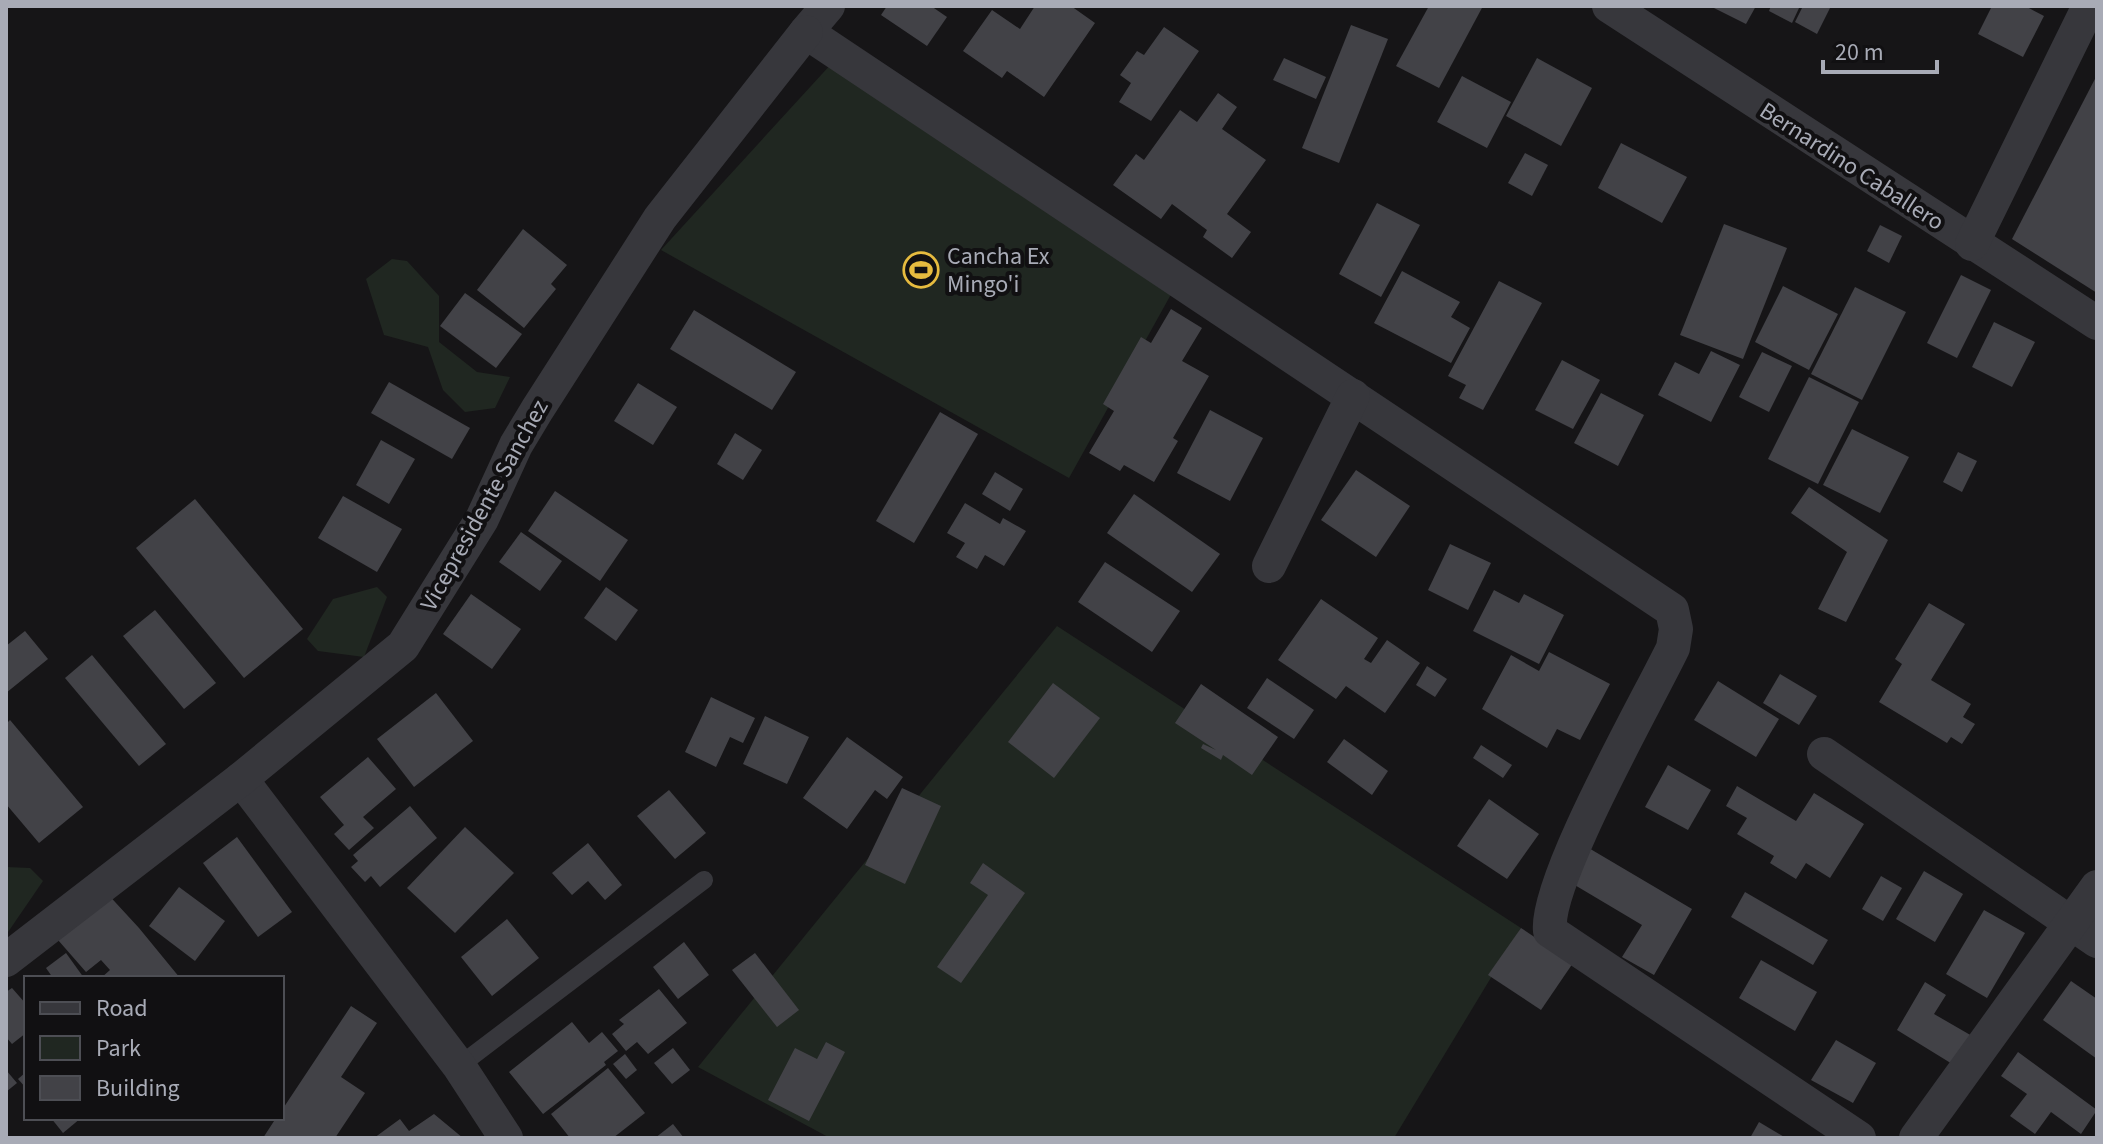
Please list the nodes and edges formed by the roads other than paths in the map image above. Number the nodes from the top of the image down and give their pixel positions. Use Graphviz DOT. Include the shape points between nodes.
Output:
graph roads {
  1 [pos="828,6"];
  2 [pos="1609,6"];
  3 [pos="2089,6"];
  4 [pos="806,32"];
  5 [pos="1972,244"];
  6 [pos="2097,323"];
  7 [pos="1353,396"];
  8 [pos="1269,566"];
  9 [pos="1824,754"];
  10 [pos="241,779"];
  11 [pos="704,880"];
  12 [pos="2097,887"];
  13 [pos="2084,932"];
  14 [pos="6,960"];
  15 [pos="459,1066"];
  16 [pos="506,1138"];
  17 [pos="1859,1138"];
  18 [pos="1916,1138"];
  1 -- 4 [label="street, Vicepresidente Sanchez"];
  2 -- 5 [label="street, Bernardino Caballero"];
  3 -- 5 [label="street"];
  4 -- 7 [label="street"];
  4 -- 10 [label="street, Vicepresidente Sanchez" via="660,218 530,421 482,519 403,646"];
  5 -- 6 [label="street, Bernardino Caballero"];
  7 -- 8 [label="street"];
  7 -- 17 [label="street" via="1672,610 1673,648 1561,875 1548,918 1550,931"];
  9 -- 13 [label="street"];
  10 -- 14 [label="street, Vicepresidente Sanchez"];
  10 -- 15 [label="street"];
  11 -- 15 [label="lane"];
  12 -- 13 [label="street"];
  13 -- 18 [label="street"];
  15 -- 16 [label="street"];
}
